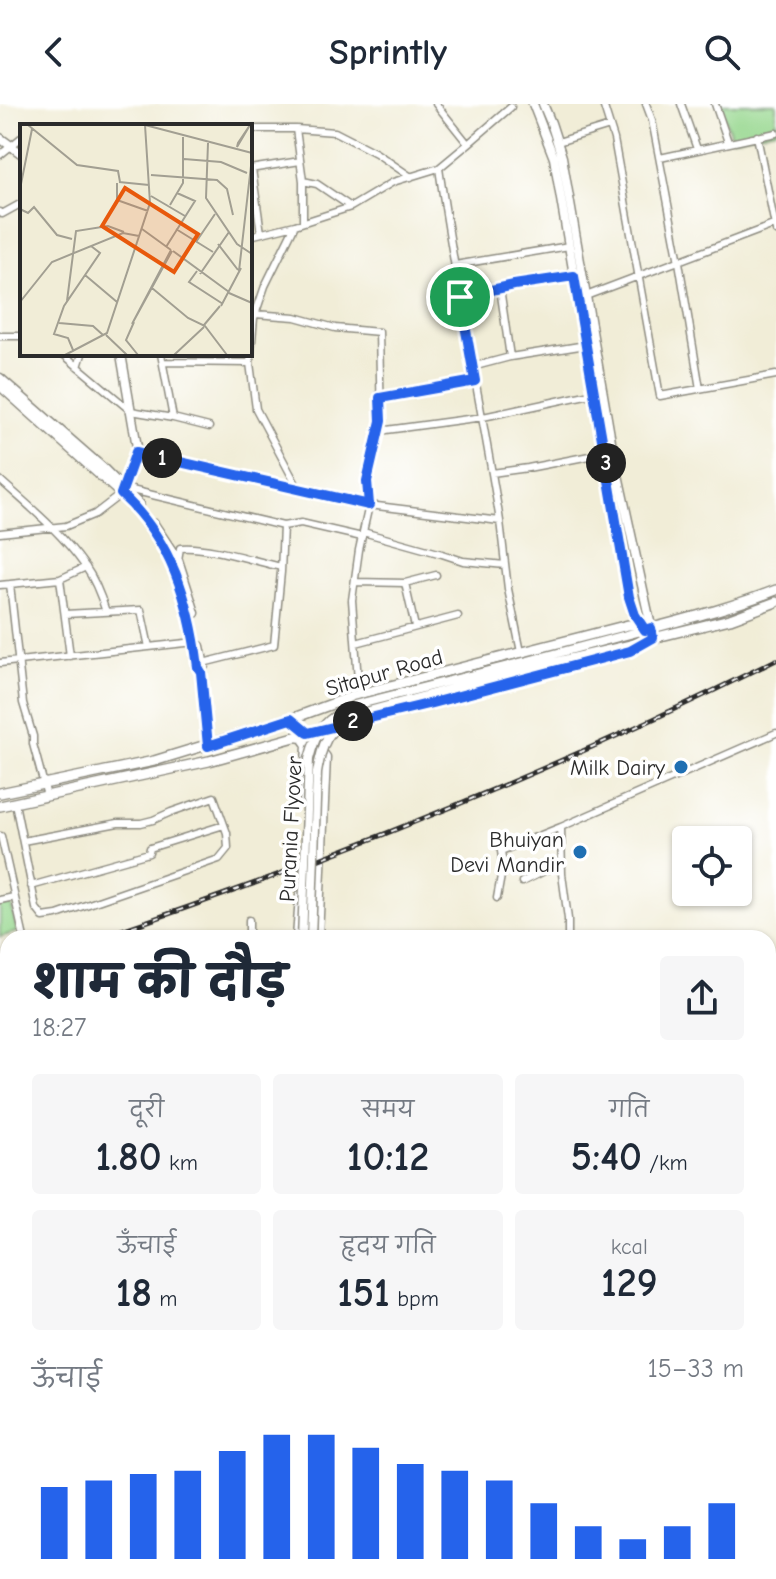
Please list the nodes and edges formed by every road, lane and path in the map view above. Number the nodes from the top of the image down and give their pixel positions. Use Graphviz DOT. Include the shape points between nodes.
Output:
graph roads {
  1 [pos="436,104"];
  2 [pos="533,104"];
  3 [pos="543,104"];
  4 [pos="603,104"];
  5 [pos="646,104"];
  6 [pos="681,104"];
  7 [pos="715,104"];
  8 [pos="512,105"];
  9 [pos="610,126"];
  10 [pos="252,129"];
  11 [pos="296,129"];
  12 [pos="776,133"];
  13 [pos="757,136"];
  14 [pos="0,138"];
  15 [pos="20,138"];
  16 [pos="558,142"];
  17 [pos="728,142"];
  18 [pos="468,144"];
  19 [pos="10,146"];
  20 [pos="697,149"];
  21 [pos="20,153"];
  22 [pos="0,155"];
  23 [pos="660,158"];
  24 [pos="300,161"];
  25 [pos="439,168"];
  26 [pos="252,169"];
  27 [pos="411,177"];
  28 [pos="252,180"];
  29 [pos="303,181"];
  30 [pos="766,181"];
  31 [pos="776,182"];
  32 [pos="254,203"];
  33 [pos="20,204"];
  34 [pos="351,207"];
  35 [pos="0,212"];
  36 [pos="303,222"];
  37 [pos="295,225"];
  38 [pos="776,226"];
  39 [pos="261,233"];
  40 [pos="252,235"];
  41 [pos="569,246"];
  42 [pos="679,262"];
  43 [pos="455,265"];
  44 [pos="574,276"];
  45 [pos="638,277"];
  46 [pos="500,288"];
  47 [pos="460,297"];
  48 [pos="582,298"];
  49 [pos="252,316"];
  50 [pos="586,345"];
  51 [pos="65,356"];
  52 [pos="81,356"];
  53 [pos="121,356"];
  54 [pos="162,356"];
  55 [pos="250,356"];
  56 [pos="510,357"];
  57 [pos="163,362"];
  58 [pos="250,363"];
  59 [pos="78,367"];
  60 [pos="472,367"];
  61 [pos="776,375"];
  62 [pos="0,378"];
  63 [pos="475,381"];
  64 [pos="0,386"];
  65 [pos="700,389"];
  66 [pos="595,393"];
  67 [pos="380,398"];
  68 [pos="131,411"];
  69 [pos="483,417"];
  70 [pos="173,418"];
  71 [pos="209,427"];
  72 [pos="379,431"];
  73 [pos="136,452"];
  74 [pos="605,453"];
  75 [pos="492,473"];
  76 [pos="0,480"];
  77 [pos="298,488"];
  78 [pos="122,491"];
  79 [pos="369,505"];
  80 [pos="500,521"];
  81 [pos="283,526"];
  82 [pos="52,527"];
  83 [pos="0,533"];
  84 [pos="363,535"];
  85 [pos="178,560"];
  86 [pos="505,565"];
  87 [pos="86,567"];
  88 [pos="281,567"];
  89 [pos="436,575"];
  90 [pos="60,579"];
  91 [pos="355,582"];
  92 [pos="405,583"];
  93 [pos="10,584"];
  94 [pos="0,585"];
  95 [pos="776,590"];
  96 [pos="776,602"];
  97 [pos="106,612"];
  98 [pos="65,614"];
  99 [pos="458,616"];
  100 [pos="415,627"];
  101 [pos="649,634"];
  102 [pos="195,642"];
  103 [pos="356,643"];
  104 [pos="149,647"];
  105 [pos="70,656"];
  106 [pos="524,661"];
  107 [pos="17,662"];
  108 [pos="0,663"];
  109 [pos="202,667"];
  110 [pos="359,694"];
  111 [pos="291,719"];
  112 [pos="308,733"];
  113 [pos="776,733"];
  114 [pos="294,737"];
  115 [pos="208,746"];
  116 [pos="45,784"];
  117 [pos="0,793"];
  118 [pos="47,796"];
  119 [pos="15,803"];
  120 [pos="0,806"];
  121 [pos="224,825"];
  122 [pos="561,827"];
  123 [pos="21,833"];
  124 [pos="0,836"];
  125 [pos="497,839"];
  126 [pos="23,841"];
  127 [pos="501,851"];
  128 [pos="562,862"];
  129 [pos="4,865"];
  130 [pos="522,882"];
  131 [pos="31,886"];
  132 [pos="14,897"];
  133 [pos="497,898"];
  134 [pos="0,900"];
  135 [pos="319,916"];
  136 [pos="298,917"];
  137 [pos="249,920"];
  138 [pos="22,930"];
  139 [pos="249,930"];
  140 [pos="299,930"];
  141 [pos="300,930"];
  142 [pos="311,930"];
  143 [pos="318,930"];
  144 [pos="568,930"];
  1 -- 18 [label="street"];
  2 -- 41 [label="main road" via="554,158"];
  3 -- 16 [label="main road"];
  4 -- 9 [label="street"];
  5 -- 23 [label="street"];
  6 -- 20 [label="street"];
  7 -- 17 [label="street"];
  8 -- 18 [label="street"];
  9 -- 16 [label="street"];
  9 -- 45 [label="street"];
  10 -- 11 [label="street"];
  11 -- 24 [label="street"];
  11 -- 27 [label="street" via="335,132"];
  12 -- 13 [label="street"];
  13 -- 17 [label="street"];
  13 -- 30 [label="street"];
  14 -- 19 [label="main road"];
  15 -- 19 [label="street"];
  16 -- 48 [label="main road"];
  17 -- 20 [label="street"];
  18 -- 25 [label="street"];
  19 -- 21 [label="main road"];
  19 -- 22 [label="street"];
  20 -- 23 [label="street"];
  23 -- 42 [label="street"];
  24 -- 26 [label="street"];
  24 -- 29 [label="street"];
  25 -- 27 [label="street"];
  25 -- 43 [label="street"];
  27 -- 34 [label="street"];
  28 -- 32 [label="street"];
  29 -- 34 [label="street" via="317,184"];
  29 -- 36 [label="street"];
  30 -- 31 [label="street"];
  30 -- 38 [label="street"];
  32 -- 39 [label="street"];
  33 -- 35 [label="street"];
  34 -- 36 [label="street"];
  36 -- 37 [label="street"];
  37 -- 39 [label="street"];
  37 -- 49 [label="street"];
  38 -- 42 [label="street"];
  39 -- 40 [label="street"];
  41 -- 43 [label="street"];
  41 -- 44 [label="main road"];
  42 -- 45 [label="street"];
  42 -- 65 [label="street"];
  43 -- 47 [label="street"];
  44 -- 46 [label="street"];
  44 -- 48 [label="main road"];
  45 -- 48 [label="street"];
  45 -- 65 [label="street" via="660,396"];
  46 -- 47 [label="street"];
  46 -- 56 [label="street"];
  47 -- 60 [label="street"];
  48 -- 50 [label="main road"];
  48 -- 101 [label="main road"];
  49 -- 67 [label="street" via="295,317 379,332"];
  50 -- 56 [label="street"];
  50 -- 66 [label="main road"];
  51 -- 59 [label="street"];
  52 -- 59 [label="street"];
  53 -- 68 [label="main road"];
  54 -- 57 [label="street"];
  55 -- 58 [label="street"];
  56 -- 60 [label="street"];
  57 -- 58 [label="street"];
  57 -- 70 [label="street"];
  58 -- 77 [label="street" via="256,409"];
  59 -- 68 [label="street"];
  60 -- 63 [label="street"];
  61 -- 65 [label="street"];
  62 -- 78 [label="main road"];
  63 -- 67 [label="street"];
  63 -- 69 [label="street"];
  64 -- 78 [label="main road"];
  66 -- 69 [label="street"];
  66 -- 74 [label="main road"];
  67 -- 72 [label="street"];
  68 -- 70 [label="street"];
  68 -- 73 [label="main road"];
  69 -- 72 [label="street"];
  69 -- 75 [label="street"];
  70 -- 71 [label="street"];
  72 -- 79 [label="street" via="367,481"];
  73 -- 77 [label="street"];
  73 -- 78 [label="main road"];
  74 -- 75 [label="street"];
  74 -- 101 [label="main road" via="629,597"];
  75 -- 80 [label="street"];
  76 -- 82 [label="street"];
  77 -- 79 [label="street"];
  78 -- 81 [label="street"];
  78 -- 82 [label="street" via="95,514"];
  78 -- 85 [label="main road" via="148,514"];
  78 -- 102 [label="main road" via="168,554"];
  79 -- 80 [label="street"];
  79 -- 84 [label="street"];
  80 -- 86 [label="street"];
  81 -- 84 [label="street" via="301,523"];
  81 -- 88 [label="street"];
  82 -- 83 [label="street"];
  82 -- 87 [label="street"];
  84 -- 86 [label="street" via="463,561"];
  84 -- 91 [label="street"];
  85 -- 88 [label="street" via="185,547"];
  85 -- 109 [label="main road" via="193,605"];
  86 -- 106 [label="street"];
  87 -- 90 [label="street"];
  87 -- 97 [label="street"];
  88 -- 109 [label="street" via="274,645"];
  89 -- 92 [label="street"];
  90 -- 93 [label="street"];
  90 -- 98 [label="street"];
  91 -- 92 [label="street"];
  91 -- 103 [label="street"];
  92 -- 100 [label="street"];
  93 -- 94 [label="street"];
  93 -- 107 [label="street"];
  95 -- 101 [label="main road, Sitapur Road"];
  96 -- 101 [label="main road, Sitapur Road" via="730,619"];
  97 -- 98 [label="street"];
  97 -- 104 [label="street" via="141,610"];
  98 -- 105 [label="street"];
  99 -- 100 [label="street"];
  100 -- 103 [label="street"];
  101 -- 106 [label="main road, Purania Flyover" via="640,641"];
  101 -- 106 [label="main road, Sitapur Road" via="628,625"];
  101 -- 112 [label="main road, Sitapur Road" via="630,651"];
  102 -- 104 [label="street"];
  102 -- 109 [label="main road"];
  103 -- 110 [label="street"];
  104 -- 105 [label="street"];
  105 -- 107 [label="street"];
  106 -- 110 [label="main road, Sitapur Road"];
  106 -- 141 [label="main road, Purania Flyover, bridge" via="355,705 321,729 309,759"];
  106 -- 142 [label="main road, Purania Flyover, bridge" via="354,715 331,732 317,773"];
  107 -- 108 [label="street"];
  107 -- 116 [label="street"];
  109 -- 115 [label="main road"];
  110 -- 111 [label="main road, Sitapur Road"];
  111 -- 112 [label="main road"];
  111 -- 115 [label="main road, Sitapur Road"];
  112 -- 114 [label="main road, Sitapur Road"];
  112 -- 135 [label="main road" via="326,757"];
  113 -- 122 [label="street"];
  114 -- 118 [label="main road, Sitapur Road"];
  114 -- 136 [label="main road" via="304,739 308,747"];
  115 -- 116 [label="main road, Sitapur Road"];
  116 -- 117 [label="main road, Sitapur Road"];
  116 -- 118 [label="street"];
  118 -- 119 [label="main road, Sitapur Road"];
  119 -- 120 [label="main road, Sitapur Road"];
  119 -- 123 [label="street"];
  121 -- 126 [label="street" via="214,797 141,823"];
  121 -- 131 [label="street" via="150,848 149,853"];
  121 -- 131 [label="street" via="228,848 219,859 57,915 43,917"];
  122 -- 127 [label="street"];
  122 -- 128 [label="street"];
  123 -- 124 [label="street"];
  123 -- 126 [label="street"];
  124 -- 129 [label="street"];
  125 -- 127 [label="street"];
  126 -- 131 [label="street"];
  127 -- 133 [label="street"];
  128 -- 130 [label="street"];
  128 -- 144 [label="street"];
  129 -- 132 [label="street"];
  132 -- 134 [label="street"];
  132 -- 138 [label="street"];
  135 -- 136 [label="main road"];
  135 -- 143 [label="main road"];
  136 -- 140 [label="main road"];
  137 -- 139 [label="street"];
}
